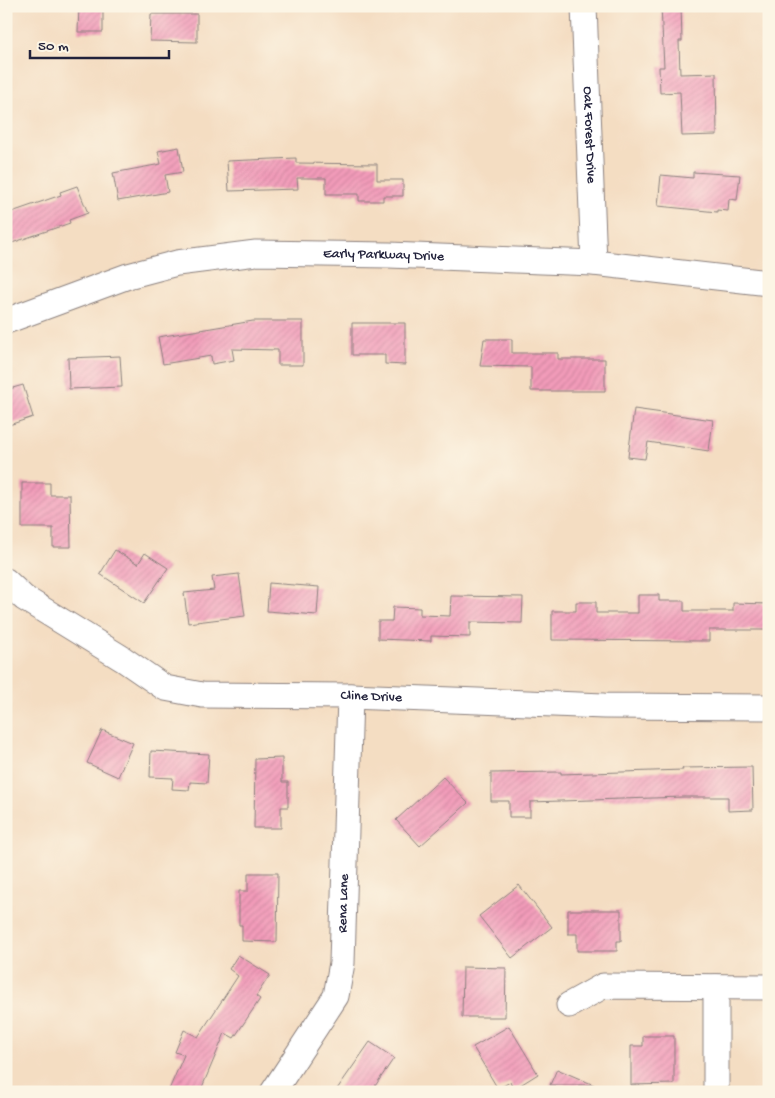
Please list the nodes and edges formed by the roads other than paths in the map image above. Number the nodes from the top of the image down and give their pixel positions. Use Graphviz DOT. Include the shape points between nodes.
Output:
graph roads {
  1 [pos="584,6"];
  2 [pos="594,263"];
  3 [pos="769,283"];
  4 [pos="6,321"];
  5 [pos="6,581"];
  6 [pos="350,696"];
  7 [pos="769,707"];
  8 [pos="716,987"];
  9 [pos="769,987"];
  10 [pos="569,1005"];
  11 [pos="273,1092"];
  12 [pos="716,1092"];
  1 -- 2 [label="street, Oak Forest Drive"];
  2 -- 3 [label="street, Early Parkway Drive"];
  2 -- 4 [label="street, Early Parkway Drive" via="389,254 256,254 178,264 128,276"];
  5 -- 6 [label="street, Cline Drive" via="24,598 165,688 202,695"];
  6 -- 7 [label="street, Cline Drive" via="604,706"];
  6 -- 11 [label="street, Rena Lane" via="342,963 336,996"];
  8 -- 9 [label="street"];
  8 -- 10 [label="street" via="603,986"];
  8 -- 12 [label="street"];
}
